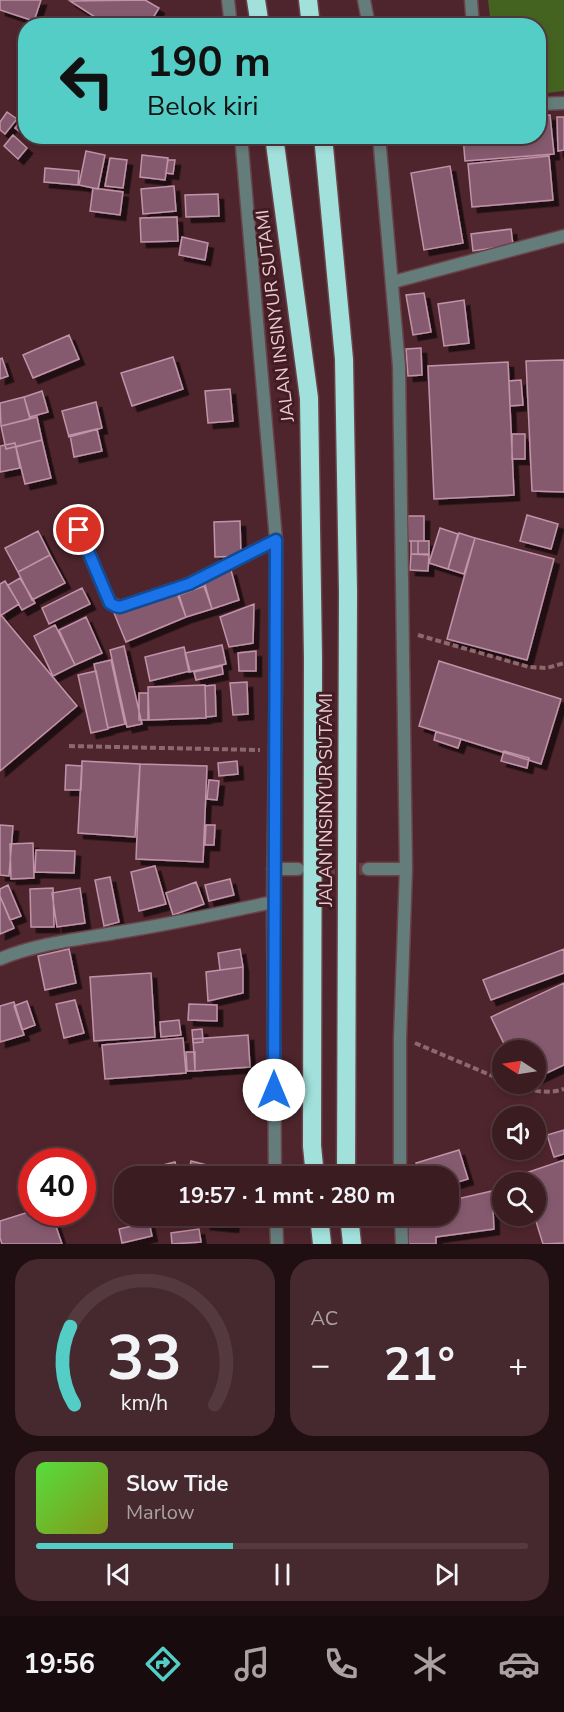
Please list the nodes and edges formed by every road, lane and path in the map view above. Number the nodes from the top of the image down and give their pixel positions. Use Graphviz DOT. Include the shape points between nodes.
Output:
graph roads {
  1 [pos="228,0"];
  2 [pos="256,0"];
  3 [pos="308,0"];
  4 [pos="364,0"];
  5 [pos="471,0"];
  6 [pos="230,18"];
  7 [pos="259,18"];
  8 [pos="310,18"];
  9 [pos="367,18"];
  10 [pos="472,18"];
  11 [pos="564,103"];
  12 [pos="546,104"];
  13 [pos="242,144"];
  14 [pos="275,144"];
  15 [pos="324,144"];
  16 [pos="380,144"];
  17 [pos="564,236"];
  18 [pos="393,282"];
  19 [pos="79,530"];
  20 [pos="276,540"];
  21 [pos="403,631"];
  22 [pos="564,663"];
  23 [pos="69,746"];
  24 [pos="275,751"];
  25 [pos="273,869"];
  26 [pos="298,869"];
  27 [pos="368,869"];
  28 [pos="406,869"];
  29 [pos="273,902"];
  30 [pos="0,959"];
  31 [pos="400,1038"];
  32 [pos="492,1076"];
  33 [pos="564,1089"];
  34 [pos="546,1091"];
  35 [pos="275,1166"];
  36 [pos="314,1166"];
  37 [pos="346,1166"];
  38 [pos="400,1166"];
  39 [pos="276,1226"];
  40 [pos="320,1226"];
  41 [pos="350,1226"];
  42 [pos="401,1226"];
  43 [pos="277,1244"];
  44 [pos="322,1244"];
  45 [pos="352,1244"];
  46 [pos="402,1244"];
  1 -- 6 [label="street"];
  2 -- 7 [label="highway"];
  3 -- 8 [label="highway"];
  4 -- 9 [label="street"];
  5 -- 10 [label="street"];
  11 -- 12 [label="street"];
  13 -- 20 [label="street"];
  14 -- 36 [label="highway, JALAN INSINYUR SUTAMI" via="309,398"];
  15 -- 37 [label="highway, JALAN INSINYUR SUTAMI" via="344,359 348,592"];
  16 -- 18 [label="street"];
  17 -- 18 [label="street"];
  18 -- 21 [label="street" via="399,366"];
  19 -- 20 [label="street" via="110,603 120,607 189,584"];
  20 -- 24 [label="street"];
  21 -- 22 [label="path" via="530,667"];
  21 -- 28 [label="street"];
  23 -- 24 [label="path"];
  24 -- 25 [label="street"];
  25 -- 26 [label="street"];
  25 -- 29 [label="street"];
  27 -- 28 [label="street"];
  28 -- 31 [label="street"];
  29 -- 30 [label="street" via="50,945"];
  29 -- 35 [label="street"];
  31 -- 32 [label="path"];
  31 -- 38 [label="street"];
  33 -- 34 [label="path"];
  39 -- 43 [label="street"];
  40 -- 44 [label="highway"];
  41 -- 45 [label="highway"];
  42 -- 46 [label="street"];
}
